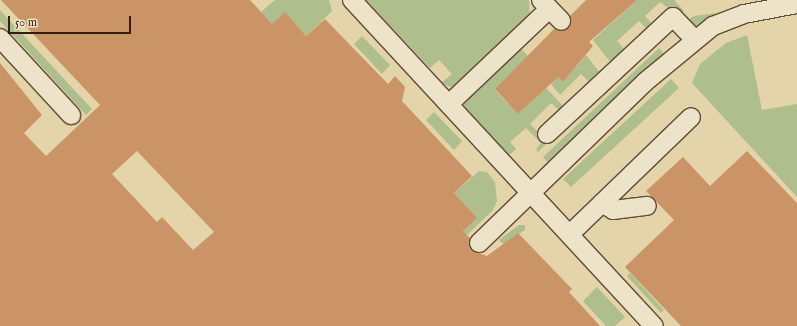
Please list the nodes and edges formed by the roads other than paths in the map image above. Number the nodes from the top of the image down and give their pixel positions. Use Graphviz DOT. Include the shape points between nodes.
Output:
graph roads {
  1 [pos="352,0"];
  2 [pos="794,4"];
  3 [pos="550,10"];
  4 [pos="0,38"];
  5 [pos="696,40"];
  6 [pos="449,104"];
  7 [pos="71,115"];
  8 [pos="691,117"];
  9 [pos="547,134"];
  10 [pos="533,194"];
  11 [pos="602,203"];
  12 [pos="647,206"];
  13 [pos="570,234"];
  14 [pos="479,243"];
  15 [pos="654,326"];
  1 -- 6 [label="lane"];
  2 -- 5 [label="lane" via="733,17 713,26"];
  3 -- 6 [label="lane"];
  4 -- 7 [label="lane"];
  5 -- 9 [label="lane" via="672,16"];
  5 -- 10 [label="lane" via="645,82"];
  6 -- 10 [label="lane"];
  8 -- 11 [label="lane"];
  10 -- 13 [label="lane"];
  10 -- 14 [label="lane"];
  11 -- 12 [label="lane" via="613,210"];
  11 -- 13 [label="lane"];
  13 -- 15 [label="lane"];
}
